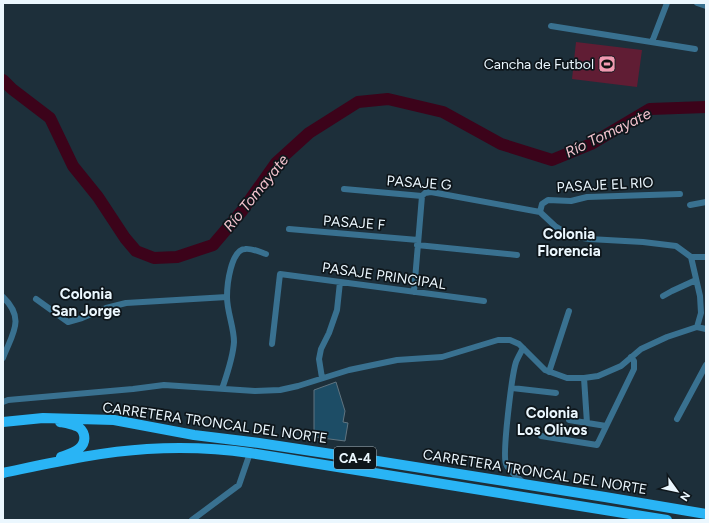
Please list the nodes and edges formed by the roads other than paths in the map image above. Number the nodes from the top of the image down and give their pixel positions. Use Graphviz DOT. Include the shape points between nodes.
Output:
graph roads {
  1 [pos="667,3"];
  2 [pos="697,3"];
  3 [pos="706,6"];
  4 [pos="551,26"];
  5 [pos="652,42"];
  6 [pos="695,49"];
  7 [pos="344,189"];
  8 [pos="680,194"];
  9 [pos="422,196"];
  10 [pos="706,202"];
  11 [pos="690,206"];
  12 [pos="540,212"];
  13 [pos="289,229"];
  14 [pos="418,242"];
  15 [pos="266,254"];
  16 [pos="517,255"];
  17 [pos="691,257"];
  18 [pos="706,257"];
  19 [pos="696,280"];
  20 [pos="340,282"];
  21 [pos="414,292"];
  22 [pos="663,296"];
  23 [pos="3,297"];
  24 [pos="227,297"];
  25 [pos="36,299"];
  26 [pos="484,301"];
  27 [pos="569,311"];
  28 [pos="697,327"];
  29 [pos="706,329"];
  30 [pos="272,344"];
  31 [pos="523,348"];
  32 [pos="631,357"];
  33 [pos="3,358"];
  34 [pos="706,365"];
  35 [pos="549,372"];
  36 [pos="322,378"];
  37 [pos="584,378"];
  38 [pos="512,388"];
  39 [pos="222,389"];
  40 [pos="556,393"];
  41 [pos="3,402"];
  42 [pos="43,418"];
  43 [pos="677,419"];
  44 [pos="569,420"];
  45 [pos="3,422"];
  46 [pos="587,423"];
  47 [pos="606,426"];
  48 [pos="542,436"];
  49 [pos="250,452"];
  50 [pos="35,466"];
  51 [pos="3,472"];
  52 [pos="526,485"];
  53 [pos="706,514"];
  54 [pos="192,520"];
  55 [pos="667,520"];
  1 -- 5 [label="street"];
  2 -- 3 [label="street"];
  4 -- 5 [label="street"];
  5 -- 6 [label="street"];
  7 -- 9 [label="street, PASAJE G"];
  8 -- 12 [label="street, PASAJE EL RIO" via="587,197 571,201 548,200 542,204"];
  9 -- 12 [label="street, PASAJE G" via="431,192"];
  9 -- 14 [label="street"];
  10 -- 11 [label="street"];
  12 -- 17 [label="street" via="570,236 676,246"];
  13 -- 14 [label="street, PASAJE F"];
  14 -- 16 [label="street, PASAJE F"];
  14 -- 21 [label="street"];
  15 -- 24 [label="street" via="251,249 238,252 231,265"];
  17 -- 18 [label="street"];
  17 -- 19 [label="street"];
  19 -- 22 [label="street"];
  19 -- 28 [label="street" via="701,313"];
  20 -- 21 [label="street, PASAJE PRINCIPAL"];
  20 -- 30 [label="street, PASAJE PRINCIPAL" via="280,274"];
  20 -- 36 [label="street" via="337,310 318,359"];
  21 -- 26 [label="street, PASAJE PRINCIPAL"];
  23 -- 33 [label="street" via="16,318"];
  24 -- 25 [label="street" via="126,303 68,322"];
  24 -- 39 [label="street" via="234,342"];
  27 -- 35 [label="street"];
  28 -- 29 [label="street"];
  28 -- 32 [label="street" via="666,337"];
  31 -- 35 [label="street"];
  31 -- 36 [label="street" via="510,340 498,340 442,356 397,360"];
  31 -- 38 [label="street" via="516,362"];
  32 -- 37 [label="street" via="622,366 598,376"];
  32 -- 47 [label="street" via="634,369"];
  34 -- 43 [label="street"];
  35 -- 37 [label="street" via="567,378"];
  36 -- 39 [label="street" via="280,390 255,392"];
  37 -- 46 [label="street"];
  38 -- 40 [label="street"];
  38 -- 52 [label="street" via="504,457 506,464"];
  39 -- 41 [label="street" via="164,385"];
  42 -- 45 [label="main road, CARRETERA TRONCAL DEL NORTE / CA-4"];
  42 -- 50 [label="main road" via="76,426 84,433 84,441 77,451"];
  42 -- 52 [label="main road, CARRETERA TRONCAL DEL NORTE / CA-4" via="114,420 194,435"];
  44 -- 46 [label="street"];
  46 -- 47 [label="street"];
  47 -- 48 [label="street" via="597,445"];
  49 -- 50 [label="main road, CARRETERA TRONCAL DEL NORTE / CA-4" via="216,449 146,449"];
  49 -- 54 [label="street" via="239,485"];
  49 -- 55 [label="main road, CARRETERA TRONCAL DEL NORTE / CA-4"];
  50 -- 51 [label="main road, CARRETERA TRONCAL DEL NORTE / CA-4"];
  52 -- 53 [label="main road, CARRETERA TRONCAL DEL NORTE / CA-4"];
}
